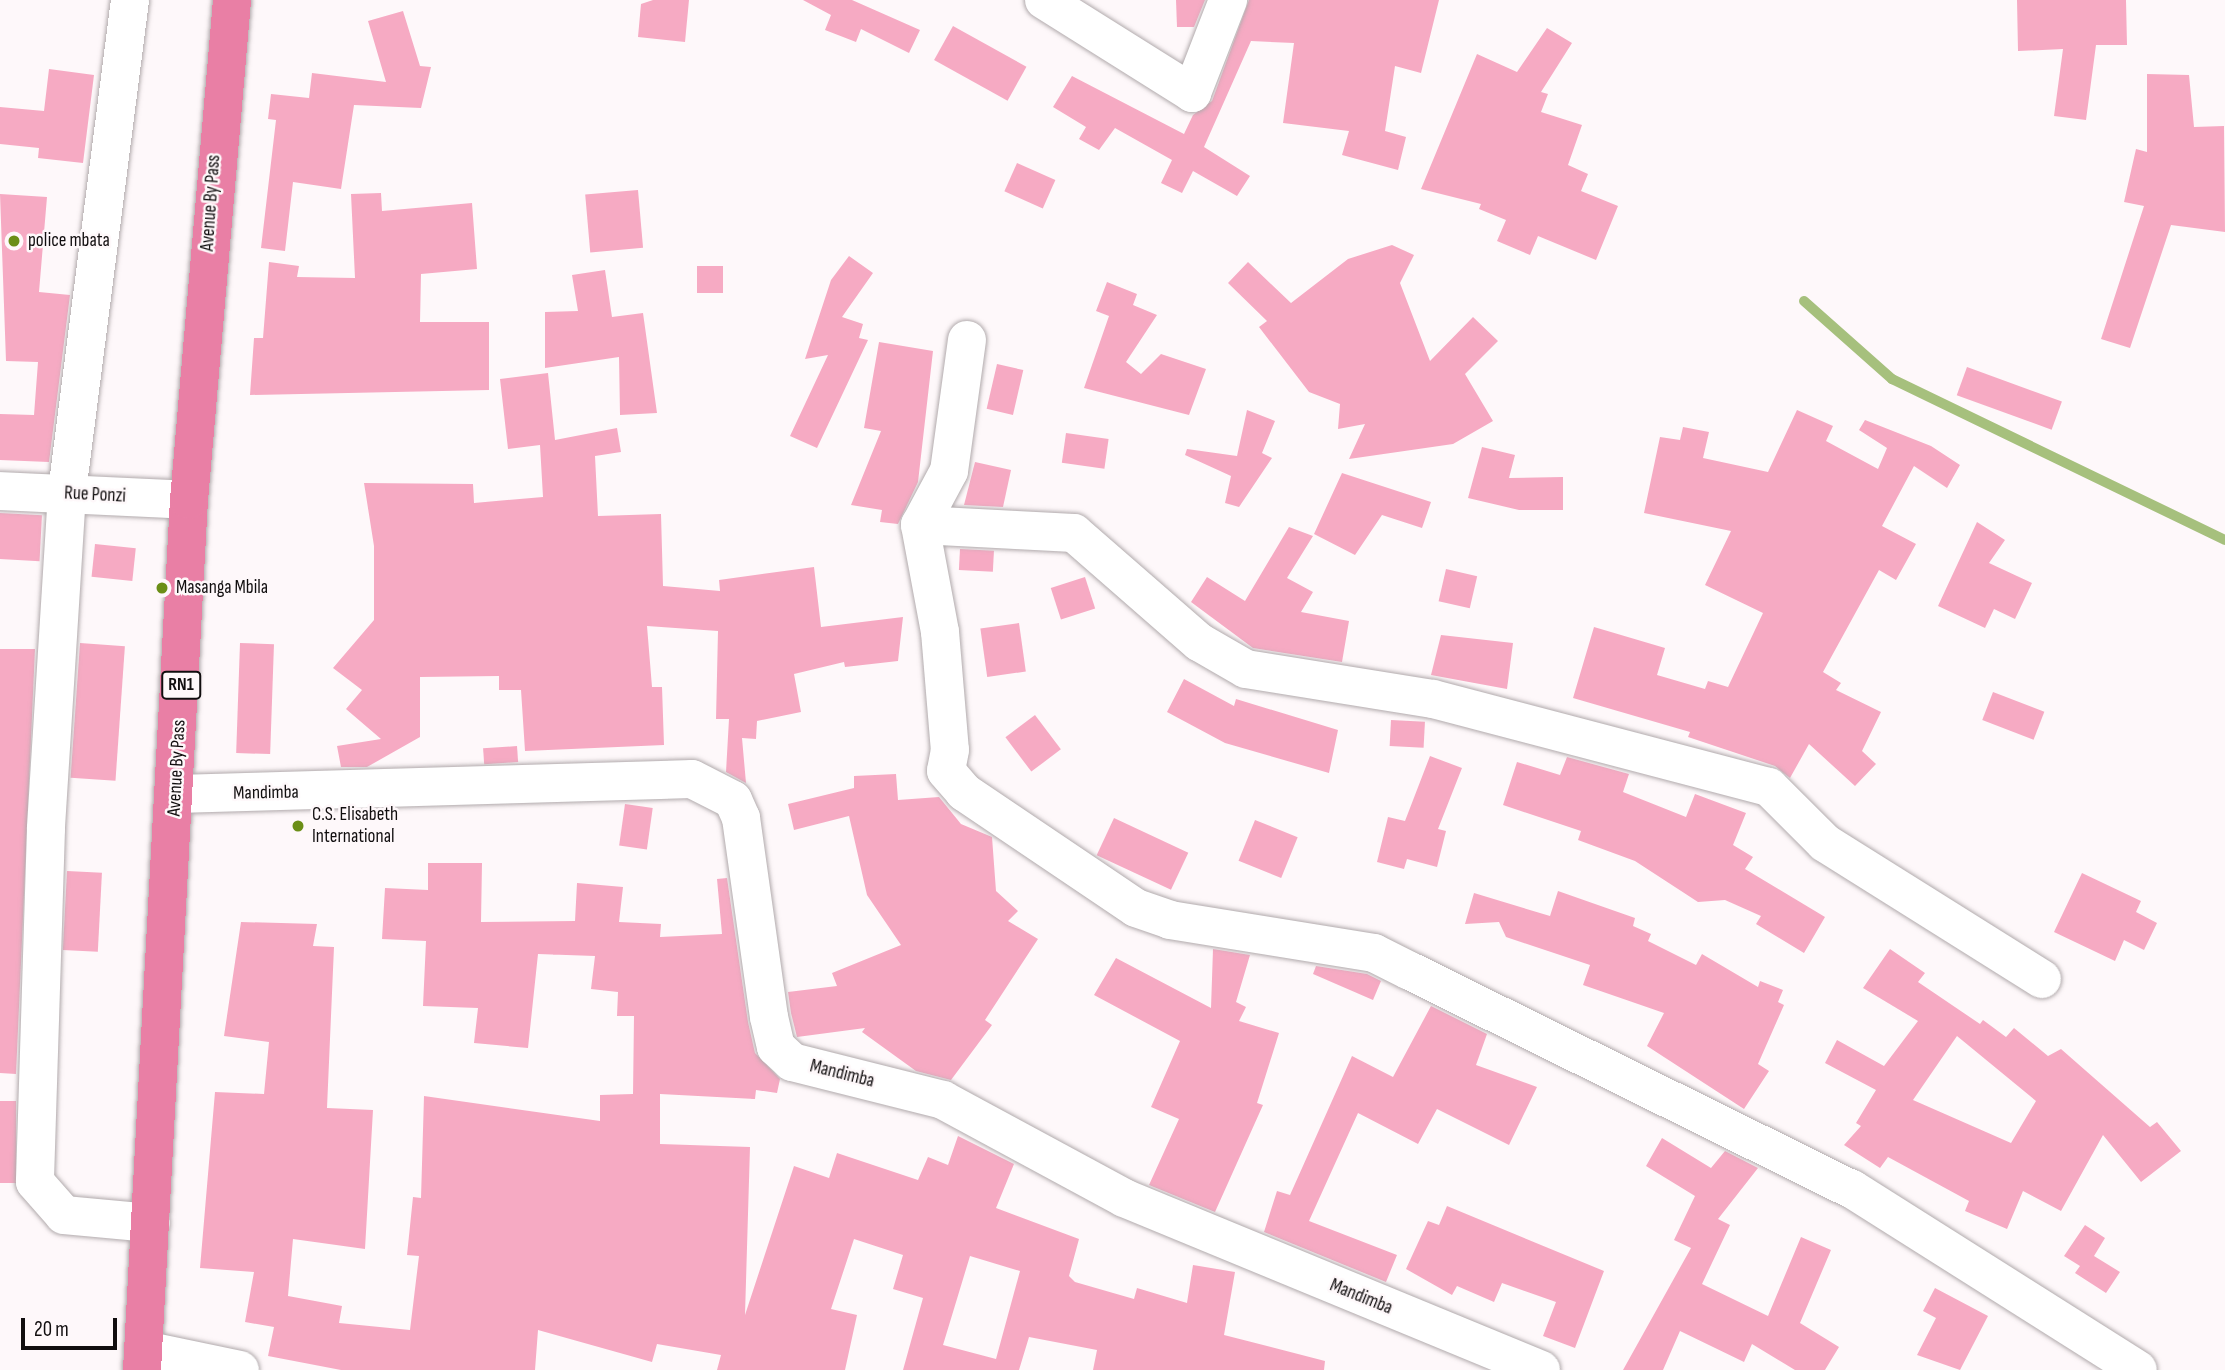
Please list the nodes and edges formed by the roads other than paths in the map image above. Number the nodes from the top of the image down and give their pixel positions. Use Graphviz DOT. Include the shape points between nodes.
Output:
graph roads {
  1 [pos="130,0"];
  2 [pos="232,0"];
  3 [pos="1044,0"];
  4 [pos="1228,0"];
  5 [pos="967,340"];
  6 [pos="0,491"];
  7 [pos="67,493"];
  8 [pos="189,500"];
  9 [pos="920,525"];
  10 [pos="177,793"];
  11 [pos="2042,979"];
  12 [pos="150,1223"];
  13 [pos="143,1360"];
  14 [pos="240,1370"];
  15 [pos="1541,1370"];
  16 [pos="2138,1370"];
  1 -- 7 [label="street"];
  2 -- 8 [label="highway, Avenue By Pass / RN1"];
  3 -- 4 [label="street" via="1192,93"];
  5 -- 9 [label="street" via="949,471"];
  6 -- 7 [label="street, Rue Ponzi"];
  7 -- 8 [label="street, Rue Ponzi"];
  7 -- 12 [label="street" via="46,829 35,1182 64,1215"];
  8 -- 10 [label="highway, Avenue By Pass / RN1"];
  9 -- 11 [label="street" via="1074,533 1199,642 1246,669 1433,699 1769,787 1825,843"];
  9 -- 16 [label="street" via="939,618 950,750 946,771 964,792 1136,908 1386,959 1852,1189"];
  10 -- 12 [label="highway, Avenue By Pass / RN1"];
  10 -- 15 [label="street, Mandimba" via="692,779 733,800 741,818 769,1017 776,1047 792,1062 943,1100 1124,1198"];
  12 -- 13 [label="highway, Avenue By Pass / RN1"];
  13 -- 14 [label="street"];
}
